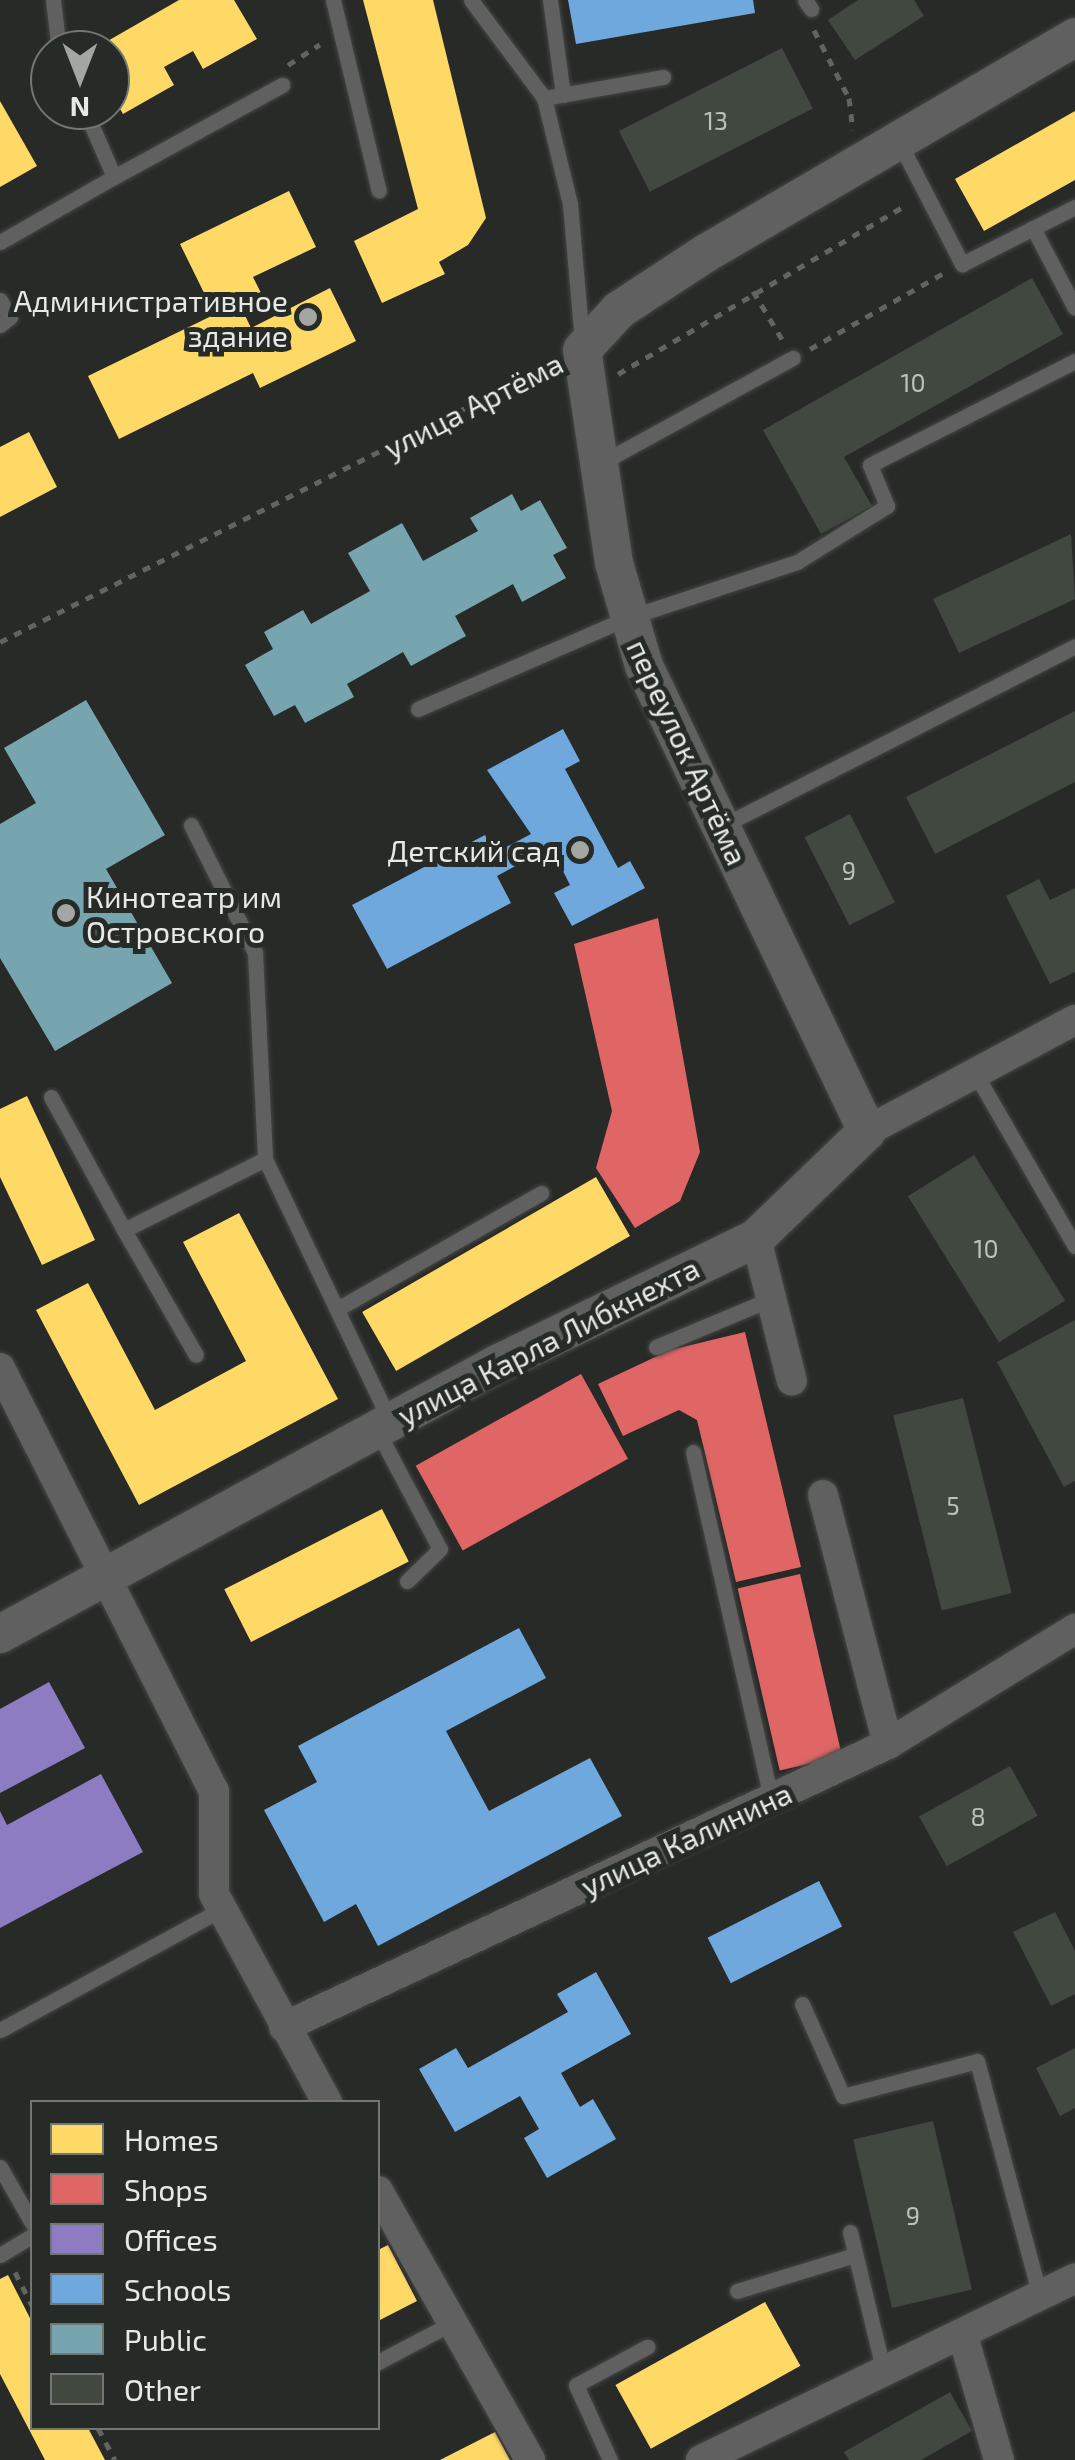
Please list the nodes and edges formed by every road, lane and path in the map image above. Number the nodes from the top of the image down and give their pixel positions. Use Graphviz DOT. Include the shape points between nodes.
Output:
graph roads {
  1 [pos="54,0"];
  2 [pos="333,0"];
  3 [pos="470,0"];
  4 [pos="550,0"];
  5 [pos="808,5"];
  6 [pos="57,30"];
  7 [pos="342,37"];
  8 [pos="1075,37"];
  9 [pos="664,76"];
  10 [pos="282,85"];
  11 [pos="564,95"];
  12 [pos="544,98"];
  13 [pos="94,130"];
  14 [pos="880,146"];
  15 [pos="114,177"];
  16 [pos="379,192"];
  17 [pos="926,194"];
  18 [pos="1075,207"];
  19 [pos="1033,228"];
  20 [pos="0,242"];
  21 [pos="962,264"];
  22 [pos="753,290"];
  23 [pos="0,300"];
  24 [pos="1075,308"];
  25 [pos="0,325"];
  26 [pos="582,350"];
  27 [pos="793,358"];
  28 [pos="1075,360"];
  29 [pos="589,392"];
  30 [pos="599,464"];
  31 [pos="626,618"];
  32 [pos="0,642"];
  33 [pos="1075,646"];
  34 [pos="418,709"];
  35 [pos="190,824"];
  36 [pos="722,826"];
  37 [pos="1075,1020"];
  38 [pos="975,1072"];
  39 [pos="51,1098"];
  40 [pos="867,1130"];
  41 [pos="265,1160"];
  42 [pos="541,1192"];
  43 [pos="124,1230"];
  44 [pos="756,1238"];
  45 [pos="1075,1246"];
  46 [pos="771,1299"];
  47 [pos="337,1310"];
  48 [pos="656,1346"];
  49 [pos="196,1355"];
  50 [pos="0,1368"];
  51 [pos="792,1381"];
  52 [pos="383,1424"];
  53 [pos="694,1452"];
  54 [pos="823,1495"];
  55 [pos="102,1576"];
  56 [pos="407,1581"];
  57 [pos="1075,1629"];
  58 [pos="0,1634"];
  59 [pos="888,1744"];
  60 [pos="771,1799"];
  61 [pos="222,1909"];
  62 [pos="802,2004"];
  63 [pos="284,2027"];
  64 [pos="0,2030"];
  65 [pos="326,2100"];
  66 [pos="0,2167"];
  67 [pos="380,2197"];
  68 [pos="30,2220"];
  69 [pos="850,2232"];
  70 [pos="30,2237"];
  71 [pos="2,2253"];
  72 [pos="855,2255"];
  73 [pos="1075,2278"];
  74 [pos="737,2291"];
  75 [pos="1040,2296"];
  76 [pos="30,2302"];
  77 [pos="452,2323"];
  78 [pos="963,2336"];
  79 [pos="646,2346"];
  80 [pos="380,2361"];
  81 [pos="884,2373"];
  82 [pos="99,2430"];
  83 [pos="115,2460"];
  84 [pos="530,2460"];
  85 [pos="610,2460"];
  86 [pos="700,2460"];
  87 [pos="999,2460"];
  1 -- 6 [label="lane"];
  2 -- 7 [label="lane"];
  3 -- 12 [label="lane"];
  4 -- 11 [label="lane"];
  5 -- 14 [label="path"];
  7 -- 10 [label="path" via="305,49"];
  7 -- 16 [label="lane"];
  8 -- 14 [label="street, улица Артёма"];
  9 -- 11 [label="lane"];
  10 -- 15 [label="lane"];
  11 -- 12 [label="lane"];
  12 -- 26 [label="lane" via="570,204"];
  13 -- 15 [label="lane"];
  14 -- 17 [label="lane"];
  14 -- 26 [label="street, улица Артёма" via="619,310"];
  15 -- 20 [label="lane"];
  17 -- 21 [label="lane"];
  17 -- 22 [label="path"];
  18 -- 19 [label="lane"];
  19 -- 21 [label="lane"];
  19 -- 24 [label="lane"];
  21 -- 27 [label="path"];
  22 -- 27 [label="path"];
  22 -- 29 [label="path"];
  23 -- 25 [label="lane" via="10,318"];
  26 -- 29 [label="street, переулок Артёма"];
  26 -- 32 [label="path, улица Артёма"];
  27 -- 30 [label="lane"];
  28 -- 31 [label="lane" via="870,465 888,506 797,562"];
  29 -- 30 [label="street, переулок Артёма"];
  30 -- 31 [label="street, переулок Артёма"];
  31 -- 34 [label="lane"];
  31 -- 36 [label="street, переулок Артёма"];
  33 -- 36 [label="lane"];
  35 -- 41 [label="lane" via="256,953"];
  36 -- 40 [label="street, переулок Артёма"];
  37 -- 38 [label="street, улица Карла Либкнехта"];
  38 -- 40 [label="street, улица Карла Либкнехта"];
  38 -- 45 [label="lane"];
  39 -- 43 [label="lane"];
  40 -- 44 [label="street, улица Карла Либкнехта"];
  41 -- 43 [label="lane"];
  41 -- 47 [label="lane"];
  42 -- 47 [label="lane"];
  43 -- 49 [label="lane"];
  44 -- 46 [label="street"];
  44 -- 52 [label="street, улица Карла Либкнехта"];
  46 -- 48 [label="lane"];
  46 -- 51 [label="street"];
  47 -- 52 [label="lane"];
  50 -- 55 [label="street"];
  52 -- 55 [label="street, улица Карла Либкнехта"];
  52 -- 56 [label="lane" via="440,1549"];
  53 -- 60 [label="lane"];
  54 -- 59 [label="street"];
  55 -- 58 [label="street, улица Карла Либкнехта"];
  55 -- 61 [label="street" via="214,1791 210,1880"];
  57 -- 59 [label="street, улица Калинина"];
  59 -- 60 [label="street, улица Калинина"];
  60 -- 63 [label="street, улица Калинина"];
  61 -- 63 [label="street"];
  61 -- 64 [label="lane"];
  62 -- 75 [label="lane" via="843,2096 976,2061"];
  63 -- 65 [label="street"];
  66 -- 68 [label="lane"];
  67 -- 77 [label="street"];
  69 -- 72 [label="lane"];
  70 -- 71 [label="lane"];
  71 -- 76 [label="path"];
  72 -- 74 [label="lane"];
  72 -- 81 [label="lane"];
  73 -- 75 [label="street"];
  75 -- 78 [label="street"];
  77 -- 80 [label="lane"];
  77 -- 84 [label="street"];
  78 -- 81 [label="street"];
  78 -- 87 [label="street"];
  79 -- 85 [label="lane" via="576,2385"];
  81 -- 86 [label="street"];
  82 -- 83 [label="path"];
}
